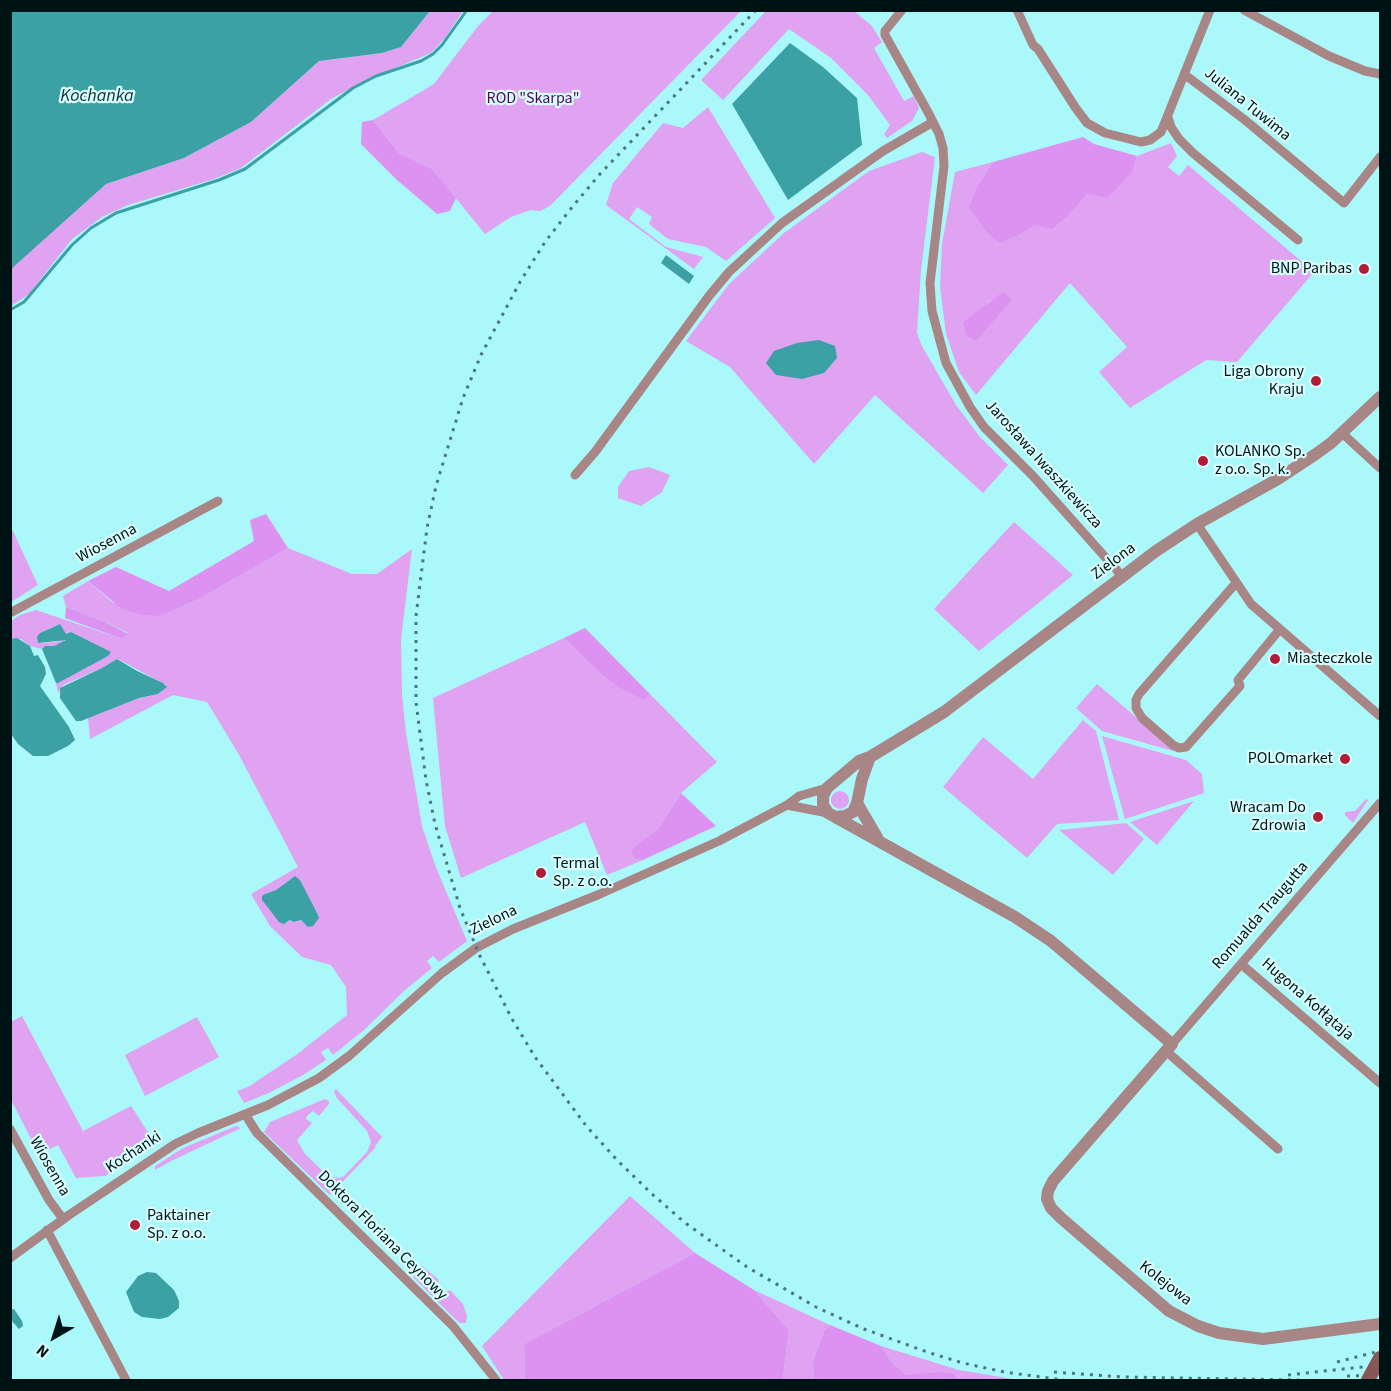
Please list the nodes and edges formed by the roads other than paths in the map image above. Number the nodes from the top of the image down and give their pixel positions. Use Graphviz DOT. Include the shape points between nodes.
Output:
graph roads {
  1 [pos="902,10"];
  2 [pos="1017,10"];
  3 [pos="1210,10"];
  4 [pos="1244,10"];
  5 [pos="1185,74"];
  6 [pos="1380,74"];
  7 [pos="1168,117"];
  8 [pos="933,122"];
  9 [pos="1380,157"];
  10 [pos="1298,240"];
  11 [pos="1380,397"];
  12 [pos="1342,433"];
  13 [pos="1380,468"];
  14 [pos="575,476"];
  15 [pos="218,501"];
  16 [pos="1197,525"];
  17 [pos="1122,576"];
  18 [pos="1236,583"];
  19 [pos="10,613"];
  20 [pos="1280,629"];
  21 [pos="1380,716"];
  22 [pos="870,758"];
  23 [pos="830,786"];
  24 [pos="857,800"];
  25 [pos="1380,803"];
  26 [pos="787,806"];
  27 [pos="832,815"];
  28 [pos="878,839"];
  29 [pos="1241,964"];
  30 [pos="1169,1047"];
  31 [pos="1380,1083"];
  32 [pos="245,1114"];
  33 [pos="10,1129"];
  34 [pos="1278,1149"];
  35 [pos="1053,1181"];
  36 [pos="63,1219"];
  37 [pos="47,1230"];
  38 [pos="10,1258"];
  39 [pos="1380,1324"];
  40 [pos="1380,1358"];
  41 [pos="126,1380"];
  42 [pos="496,1380"];
  43 [pos="1368,1380"];
  1 -- 8 [label="street, Jarosława Iwaszkiewicza" via="885,35"];
  2 -- 7 [label="street, Juliana Tuwima" via="1033,45 1087,123 1105,133 1140,142 1161,132"];
  3 -- 5 [label="street"];
  4 -- 6 [label="street" via="1329,56"];
  5 -- 7 [label="street, Juliana Tuwima"];
  5 -- 9 [label="street, Juliana Tuwima" via="1344,203"];
  7 -- 10 [label="street" via="1179,139 1193,153"];
  8 -- 14 [label="street" via="883,151 777,227 729,272"];
  8 -- 17 [label="street, Jarosława Iwaszkiewicza" via="943,148 944,166 930,283 932,311 945,363 984,427 1034,476"];
  11 -- 12 [label="street, Zielona"];
  12 -- 13 [label="street"];
  12 -- 16 [label="street, Zielona" via="1298,467"];
  15 -- 19 [label="street, Wiosenna"];
  16 -- 17 [label="street, Zielona"];
  16 -- 18 [label="street"];
  17 -- 22 [label="street, Zielona" via="944,712"];
  18 -- 20 [label="street" via="1251,604"];
  18 -- 20 [label="street" via="1138,694 1136,708 1142,718 1173,745 1186,747 1240,686 1238,680"];
  20 -- 21 [label="street"];
  22 -- 23 [label="street, Zielona" via="859,761"];
  22 -- 24 [label="street"];
  23 -- 24 [label="street" via="844,782 853,788"];
  23 -- 26 [label="street, Zielona" via="799,796"];
  23 -- 27 [label="street" via="823,796 823,805"];
  24 -- 27 [label="street" via="853,812"];
  24 -- 28 [label="street"];
  25 -- 29 [label="street, Romualda Traugutta"];
  26 -- 27 [label="street"];
  26 -- 32 [label="street, Zielona" via="688,856 483,943 451,966 349,1056 295,1092"];
  27 -- 28 [label="street"];
  28 -- 30 [label="street" via="1051,941"];
  29 -- 30 [label="street, Romualda Traugutta"];
  29 -- 31 [label="street, Hugona Kołłątaja"];
  30 -- 34 [label="street"];
  30 -- 35 [label="street, Romualda Traugutta"];
  32 -- 36 [label="street, Kochanki" via="175,1144"];
  32 -- 42 [label="street, Doktora Floriana Ceynowy" via="257,1134 453,1326"];
  33 -- 36 [label="street, Wiosenna"];
  35 -- 39 [label="street, Kolejowa" via="1047,1199 1061,1218 1170,1311 1198,1326 1263,1339"];
  36 -- 37 [label="street, Kochanki"];
  37 -- 38 [label="street, Kochanki"];
  37 -- 41 [label="street"];
  40 -- 43 [label="main road, bridge"];
}
